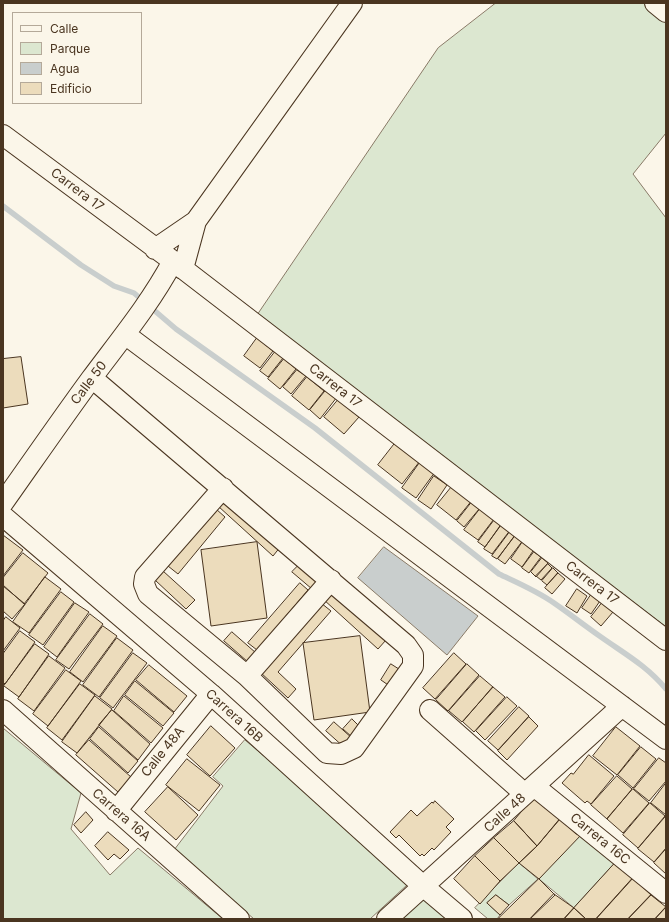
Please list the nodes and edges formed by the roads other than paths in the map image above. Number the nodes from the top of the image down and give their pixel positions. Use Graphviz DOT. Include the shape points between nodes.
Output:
graph roads {
  1 [pos="352,3"];
  2 [pos="655,3"];
  3 [pos="666,12"];
  4 [pos="3,134"];
  5 [pos="196,222"];
  6 [pos="155,249"];
  7 [pos="178,265"];
  8 [pos="126,335"];
  9 [pos="92,378"];
  10 [pos="224,488"];
  11 [pos="3,503"];
  12 [pos="3,516"];
  13 [pos="331,580"];
  14 [pos="666,640"];
  15 [pos="247,676"];
  16 [pos="211,694"];
  17 [pos="622,706"];
  18 [pos="3,710"];
  19 [pos="430,710"];
  20 [pos="666,739"];
  21 [pos="530,790"];
  22 [pos="116,811"];
  23 [pos="423,886"];
  24 [pos="666,892"];
  25 [pos="239,919"];
  26 [pos="387,919"];
  27 [pos="462,919"];
  1 -- 5 [label="street"];
  2 -- 3 [label="street"];
  4 -- 6 [label="street, Carrera 17"];
  5 -- 6 [label="street"];
  5 -- 7 [label="street, Calle 50"];
  6 -- 7 [label="street, Carrera 17"];
  7 -- 8 [label="street, Calle 50" via="159,287"];
  7 -- 14 [label="street, Carrera 17"];
  8 -- 9 [label="street, Calle 50"];
  8 -- 17 [label="street"];
  9 -- 10 [label="street"];
  9 -- 11 [label="street, Calle 50"];
  10 -- 13 [label="street"];
  10 -- 15 [label="street" via="145,576 144,584 148,594"];
  12 -- 16 [label="street, Carrera 16B"];
  13 -- 15 [label="street"];
  13 -- 15 [label="street" via="406,644 413,655 414,666 354,748 341,754 327,753"];
  16 -- 22 [label="street, Calle 48A"];
  16 -- 23 [label="street, Carrera 16B"];
  17 -- 20 [label="street"];
  17 -- 21 [label="street, Calle 48"];
  18 -- 22 [label="street, Carrera 16A"];
  19 -- 21 [label="street, Carrera 16C"];
  21 -- 23 [label="street, Calle 48"];
  21 -- 24 [label="street, Carrera 16C"];
  22 -- 25 [label="street, Carrera 16A"];
  23 -- 26 [label="street, Calle 48"];
  23 -- 27 [label="street, Carrera 16B"];
}
